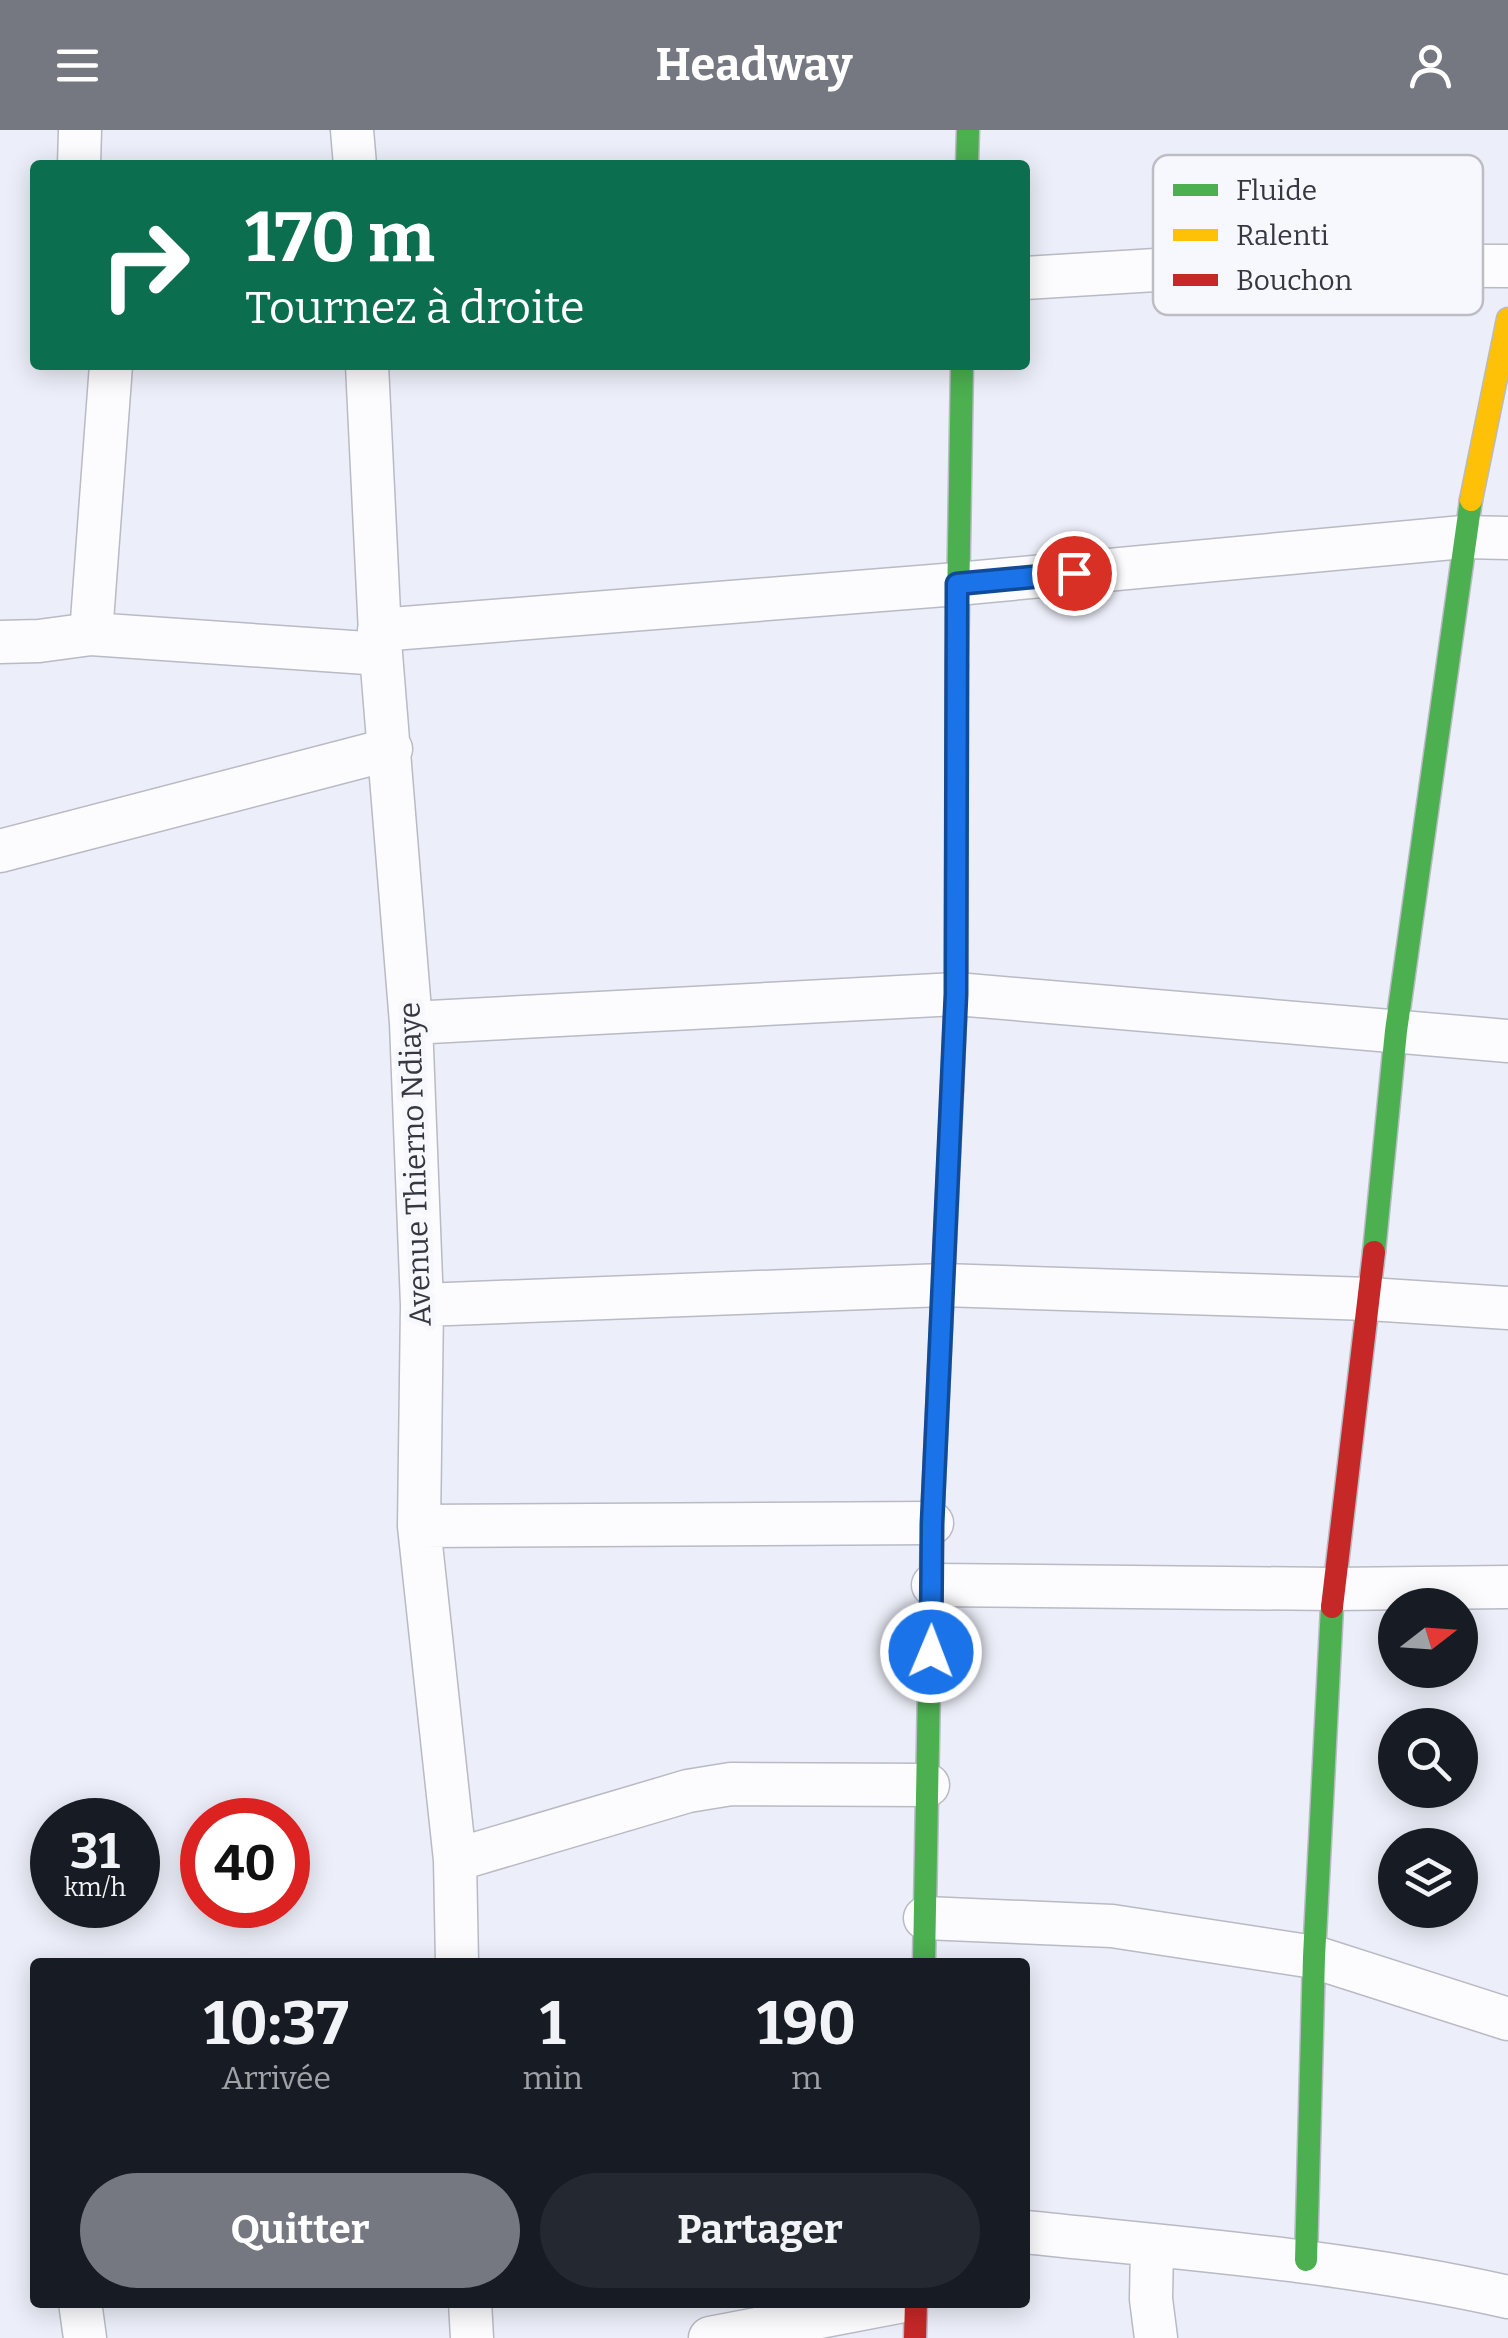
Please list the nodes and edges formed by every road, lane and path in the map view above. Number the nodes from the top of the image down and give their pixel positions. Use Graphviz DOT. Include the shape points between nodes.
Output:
graph roads {
  1 [pos="80,130"];
  2 [pos="352,130"];
  3 [pos="968,130"];
  4 [pos="79,160"];
  5 [pos="354,160"];
  6 [pos="967,160"];
  7 [pos="1483,266"];
  8 [pos="1508,266"];
  9 [pos="1153,270"];
  10 [pos="1030,278"];
  11 [pos="1508,319"];
  12 [pos="111,370"];
  13 [pos="367,370"];
  14 [pos="962,370"];
  15 [pos="1463,537"];
  16 [pos="1508,538"];
  17 [pos="957,584"];
  18 [pos="91,634"];
  19 [pos="0,642"];
  20 [pos="380,642"];
  21 [pos="391,749"];
  22 [pos="0,851"];
  23 [pos="956,994"];
  24 [pos="412,1023"];
  25 [pos="1396,1031"];
  26 [pos="1508,1041"];
  27 [pos="943,1286"];
  28 [pos="1368,1298"];
  29 [pos="422,1305"];
  30 [pos="1508,1308"];
  31 [pos="932,1524"];
  32 [pos="418,1526"];
  33 [pos="933,1585"];
  34 [pos="1508,1587"];
  35 [pos="1333,1589"];
  36 [pos="928,1785"];
  37 [pos="454,1860"];
  38 [pos="925,1918"];
  39 [pos="1314,1957"];
  40 [pos="457,1958"];
  41 [pos="924,1958"];
  42 [pos="1508,2019"];
  43 [pos="1030,2233"];
  44 [pos="1152,2246"];
  45 [pos="1306,2260"];
  46 [pos="1508,2297"];
  47 [pos="81,2308"];
  48 [pos="470,2308"];
  49 [pos="867,2308"];
  50 [pos="916,2308"];
  51 [pos="84,2338"];
  52 [pos="472,2338"];
  53 [pos="710,2338"];
  54 [pos="915,2338"];
  55 [pos="1156,2338"];
  1 -- 4 [label="street"];
  2 -- 5 [label="street"];
  3 -- 6 [label="street"];
  7 -- 8 [label="street"];
  9 -- 10 [label="street"];
  11 -- 15 [label="street"];
  12 -- 18 [label="street"];
  13 -- 20 [label="street, Avenue Thierno Ndiaye"];
  14 -- 17 [label="street"];
  15 -- 16 [label="street"];
  15 -- 17 [label="street"];
  15 -- 25 [label="street"];
  17 -- 20 [label="street"];
  17 -- 23 [label="street"];
  18 -- 19 [label="street"];
  18 -- 20 [label="street"];
  20 -- 21 [label="street, Avenue Thierno Ndiaye"];
  21 -- 22 [label="street"];
  21 -- 24 [label="street, Avenue Thierno Ndiaye"];
  23 -- 24 [label="street"];
  23 -- 25 [label="street"];
  23 -- 27 [label="street"];
  24 -- 29 [label="street, Avenue Thierno Ndiaye"];
  25 -- 26 [label="street"];
  25 -- 28 [label="street"];
  27 -- 28 [label="street"];
  27 -- 29 [label="street"];
  27 -- 31 [label="street"];
  28 -- 30 [label="street"];
  28 -- 35 [label="street"];
  29 -- 32 [label="street, Avenue Thierno Ndiaye"];
  31 -- 32 [label="street"];
  31 -- 33 [label="street"];
  32 -- 37 [label="street, Avenue Thierno Ndiaye"];
  33 -- 35 [label="street"];
  33 -- 36 [label="street"];
  34 -- 35 [label="street"];
  35 -- 39 [label="street"];
  36 -- 37 [label="street" via="731,1784"];
  36 -- 38 [label="street"];
  37 -- 40 [label="street, Avenue Thierno Ndiaye"];
  38 -- 39 [label="street" via="1112,1926"];
  38 -- 41 [label="street"];
  39 -- 42 [label="street"];
  39 -- 45 [label="street"];
  43 -- 44 [label="street"];
  44 -- 45 [label="street"];
  44 -- 55 [label="street"];
  45 -- 46 [label="street"];
  47 -- 51 [label="street"];
  48 -- 52 [label="street"];
  49 -- 53 [label="street"];
  50 -- 54 [label="street"];
}
